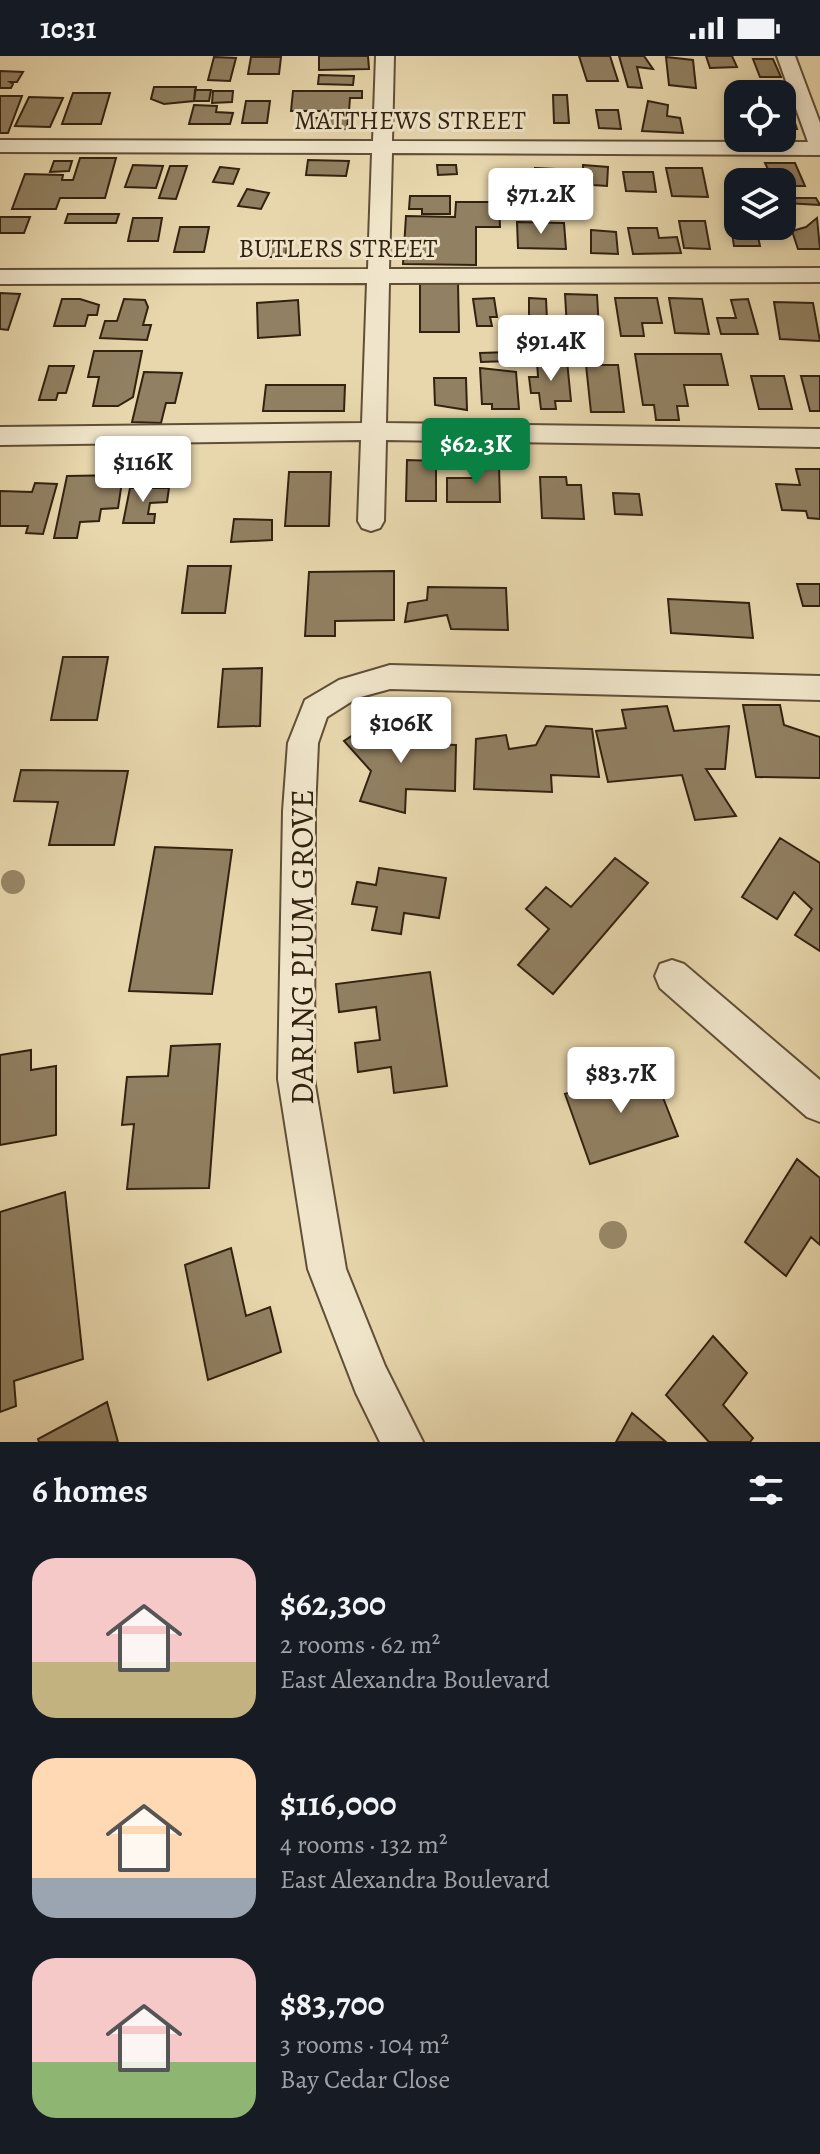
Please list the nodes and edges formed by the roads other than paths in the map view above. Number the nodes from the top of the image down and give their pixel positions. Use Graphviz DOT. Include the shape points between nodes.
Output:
graph roads {
  1 [pos="385,56"];
  2 [pos="786,56"];
  3 [pos="0,146"];
  4 [pos="382,146"];
  5 [pos="820,149"];
  6 [pos="820,275"];
  7 [pos="378,276"];
  8 [pos="0,277"];
  9 [pos="374,431"];
  10 [pos="0,436"];
  11 [pos="820,438"];
  12 [pos="371,521"];
  13 [pos="820,688"];
  14 [pos="672,976"];
  15 [pos="820,1104"];
  16 [pos="402,1442"];
  1 -- 4 [label="street"];
  2 -- 5 [label="street"];
  3 -- 4 [label="street, MATTHEWS STREET"];
  4 -- 5 [label="street, MATTHEWS STREET"];
  4 -- 7 [label="street"];
  6 -- 7 [label="street, BUTLERS STREET"];
  7 -- 8 [label="street, BUTLERS STREET"];
  7 -- 9 [label="street"];
  9 -- 10 [label="street"];
  9 -- 11 [label="street"];
  9 -- 12 [label="street"];
  13 -- 16 [label="street, DARLNG PLUM GROVE" via="390,677 349,688 315,709 303,743 299,811 296,1079 327,1269 370,1379"];
  14 -- 15 [label="street"];
}
